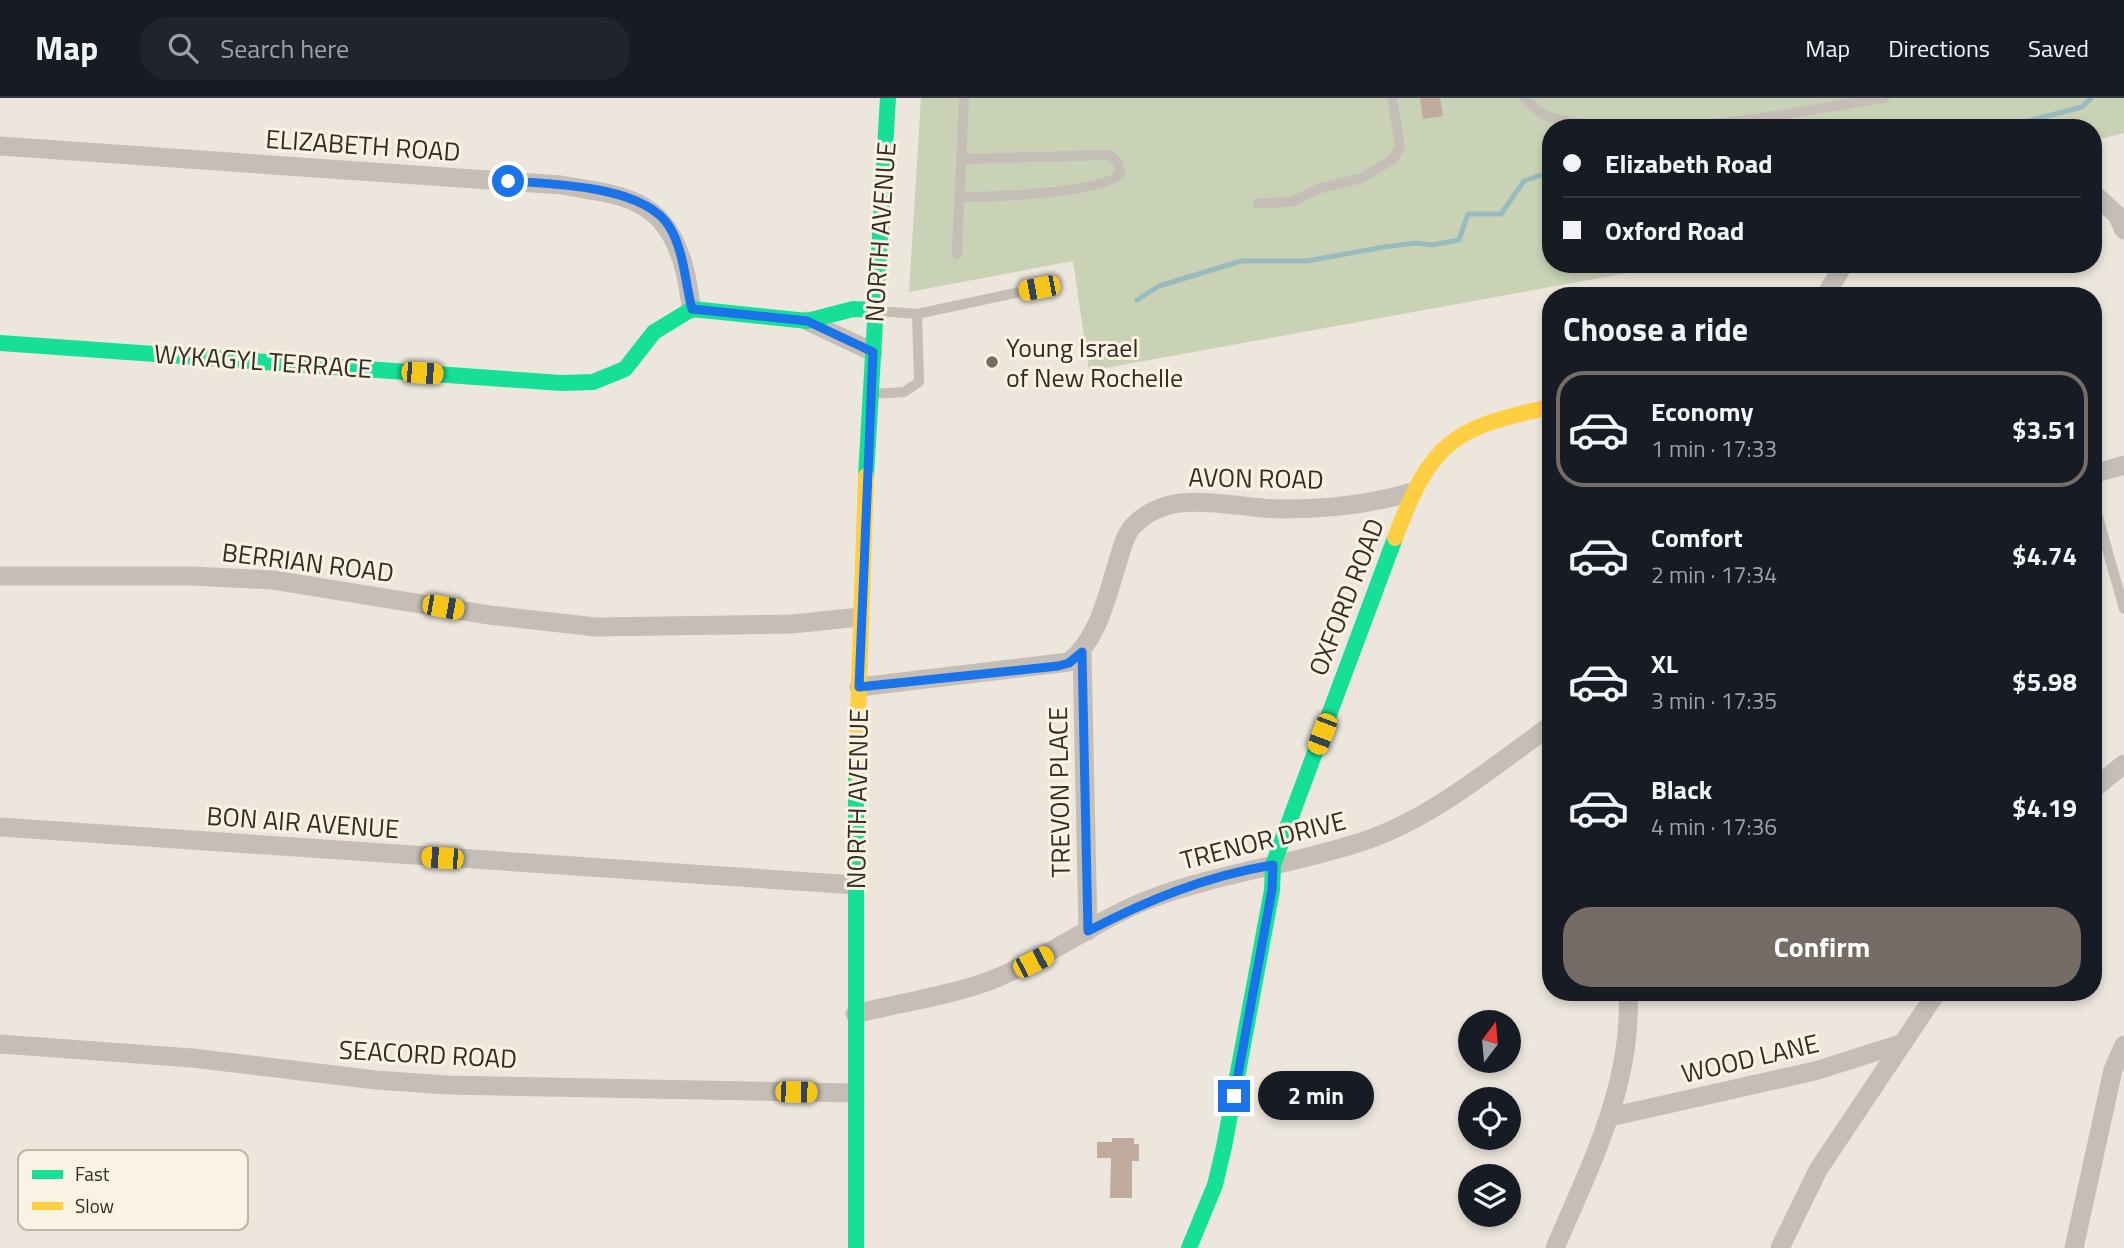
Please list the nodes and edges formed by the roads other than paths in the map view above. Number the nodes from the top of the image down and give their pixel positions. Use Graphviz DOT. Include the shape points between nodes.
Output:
graph roads {
  1 [pos="888,98"];
  2 [pos="964,98"];
  3 [pos="1392,98"];
  4 [pos="1524,98"];
  5 [pos="1884,98"];
  6 [pos="1566,119"];
  7 [pos="1733,119"];
  8 [pos="0,146"];
  9 [pos="961,159"];
  10 [pos="959,197"];
  11 [pos="2102,201"];
  12 [pos="1258,203"];
  13 [pos="2124,230"];
  14 [pos="957,254"];
  15 [pos="1039,288"];
  16 [pos="692,309"];
  17 [pos="874,310"];
  18 [pos="917,314"];
  19 [pos="807,321"];
  20 [pos="0,343"];
  21 [pos="873,352"];
  22 [pos="872,394"];
  23 [pos="1542,409"];
  24 [pos="2124,465"];
  25 [pos="2102,471"];
  26 [pos="1412,492"];
  27 [pos="2102,531"];
  28 [pos="0,576"];
  29 [pos="2124,609"];
  30 [pos="860,618"];
  31 [pos="1082,652"];
  32 [pos="859,687"];
  33 [pos="1542,731"];
  34 [pos="2124,764"];
  35 [pos="2102,782"];
  36 [pos="0,827"];
  37 [pos="1273,865"];
  38 [pos="855,885"];
  39 [pos="1088,931"];
  40 [pos="1628,1001"];
  41 [pos="1931,1001"];
  42 [pos="855,1014"];
  43 [pos="0,1044"];
  44 [pos="1900,1044"];
  45 [pos="2124,1045"];
  46 [pos="855,1093"];
  47 [pos="1610,1117"];
  48 [pos="856,1248"];
  49 [pos="1189,1248"];
  50 [pos="1555,1248"];
  51 [pos="1780,1248"];
  52 [pos="2074,1248"];
  1 -- 17 [label="street, NORTH AVENUE"];
  2 -- 9 [label="lane"];
  3 -- 12 [label="lane" via="1399,147 1393,159 1362,178 1318,188 1291,202"];
  4 -- 6 [label="lane" via="1546,116"];
  5 -- 7 [label="lane"];
  8 -- 16 [label="street, ELIZABETH ROAD" via="548,184 607,192 654,211 669,226"];
  9 -- 10 [label="lane"];
  9 -- 10 [label="lane" via="1109,155 1118,163 1120,174 1096,184 1049,192"];
  10 -- 14 [label="lane"];
  11 -- 13 [label="street" via="2117,215"];
  15 -- 18 [label="lane"];
  16 -- 19 [label="street"];
  16 -- 20 [label="street, WYKAGYL TERRACE" via="654,332 625,369 593,382"];
  17 -- 18 [label="lane"];
  17 -- 19 [label="street" via="853,309"];
  17 -- 21 [label="street, NORTH AVENUE"];
  18 -- 22 [label="lane" via="919,382 904,392"];
  19 -- 21 [label="street"];
  21 -- 22 [label="street, NORTH AVENUE"];
  22 -- 30 [label="street, NORTH AVENUE"];
  23 -- 26 [label="street, OXFORD ROAD" via="1469,427 1438,452"];
  24 -- 25 [label="street"];
  26 -- 31 [label="street, AVON ROAD" via="1311,508 1190,501 1164,506 1133,525 1098,623"];
  26 -- 37 [label="street, OXFORD ROAD"];
  27 -- 29 [label="lane"];
  28 -- 30 [label="street, BERRIAN ROAD" via="273,580 596,628"];
  30 -- 32 [label="street, NORTH AVENUE"];
  31 -- 32 [label="street" via="1058,666"];
  31 -- 39 [label="street, TREVON PLACE"];
  32 -- 38 [label="street, NORTH AVENUE"];
  33 -- 37 [label="street, TRENOR DRIVE" via="1402,825 1362,842"];
  34 -- 35 [label="street"];
  36 -- 38 [label="street, BON AIR AVENUE"];
  37 -- 39 [label="street, TRENOR DRIVE" via="1191,884 1145,901"];
  37 -- 49 [label="street, OXFORD ROAD" via="1224,1147 1215,1185"];
  38 -- 42 [label="street, NORTH AVENUE"];
  39 -- 42 [label="street, TRENOR DRIVE" via="996,979"];
  40 -- 47 [label="street" via="1629,1022"];
  41 -- 44 [label="street"];
  42 -- 46 [label="street, NORTH AVENUE"];
  43 -- 46 [label="street, SEACORD ROAD" via="178,1056 447,1085"];
  44 -- 47 [label="street, WOOD LANE" via="1815,1071"];
  44 -- 51 [label="street" via="1818,1170"];
  45 -- 52 [label="street" via="2113,1070"];
  46 -- 48 [label="street, NORTH AVENUE"];
  47 -- 50 [label="street"];
}
